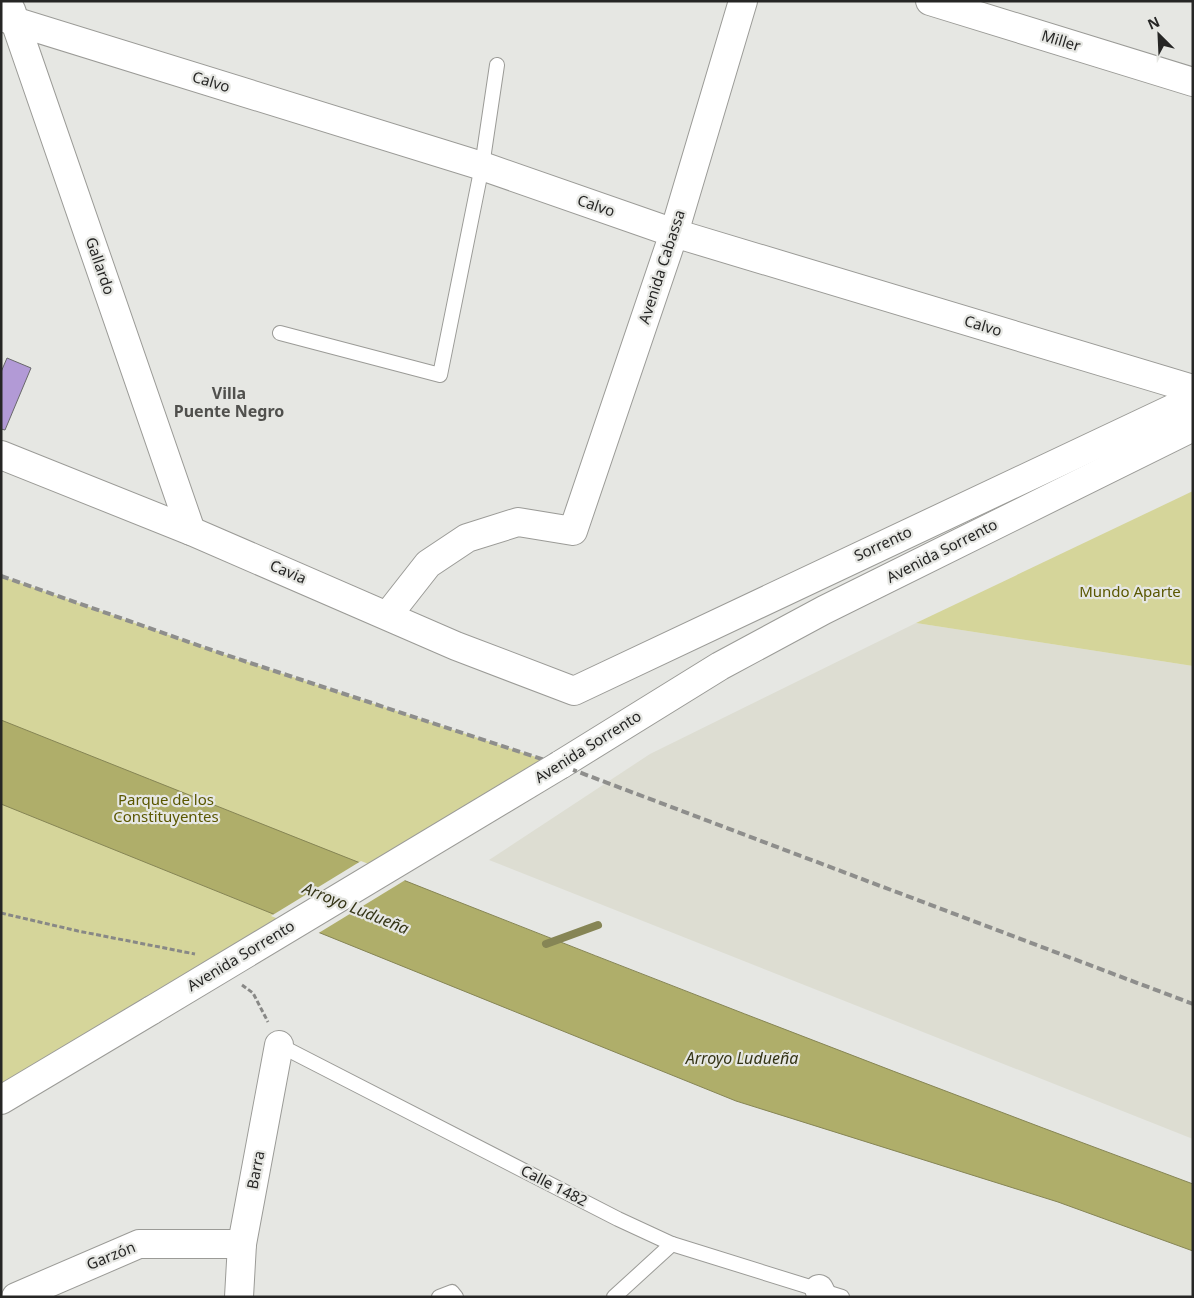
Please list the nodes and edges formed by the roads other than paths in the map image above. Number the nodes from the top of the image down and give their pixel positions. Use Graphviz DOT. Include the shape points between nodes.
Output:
graph roads {
  1 [pos="743,1"];
  2 [pos="930,1"];
  3 [pos="8,13"];
  4 [pos="497,65"];
  5 [pos="1193,82"];
  6 [pos="482,166"];
  7 [pos="674,233"];
  8 [pos="280,333"];
  9 [pos="1193,390"];
  10 [pos="1193,399"];
  11 [pos="1193,427"];
  12 [pos="1,454"];
  13 [pos="191,531"];
  14 [pos="388,615"];
  15 [pos="574,691"];
  16 [pos="279,1045"];
  17 [pos="1,1100"];
  18 [pos="242,1244"];
  19 [pos="672,1244"];
  20 [pos="828,1294"];
  21 [pos="16,1297"];
  22 [pos="239,1297"];
  23 [pos="439,1297"];
  24 [pos="456,1297"];
  25 [pos="614,1297"];
  1 -- 7 [label="street, Avenida Cabassa"];
  2 -- 5 [label="street, Miller"];
  3 -- 6 [label="street, Calvo"];
  3 -- 13 [label="street, Gallardo"];
  4 -- 6 [label="lane"];
  6 -- 7 [label="street, Calvo"];
  6 -- 8 [label="lane" via="440,375"];
  7 -- 9 [label="street, Calvo"];
  7 -- 14 [label="street, Avenida Cabassa" via="573,531 518,522 467,538 428,564"];
  10 -- 15 [label="street, Sorrento"];
  11 -- 17 [label="street, Avenida Sorrento, bridge" via="824,610 720,666"];
  12 -- 13 [label="street, Cavia"];
  13 -- 14 [label="street, Cavia"];
  14 -- 15 [label="street, Cavia" via="456,646"];
  16 -- 18 [label="street, Barra"];
  16 -- 19 [label="lane, Calle 1482"];
  18 -- 21 [label="street, Garzón" via="139,1244"];
  18 -- 22 [label="street, Barra"];
  19 -- 20 [label="lane, Calle 1482"];
  19 -- 25 [label="lane"];
  23 -- 24 [label="lane" via="452,1292"];
}
